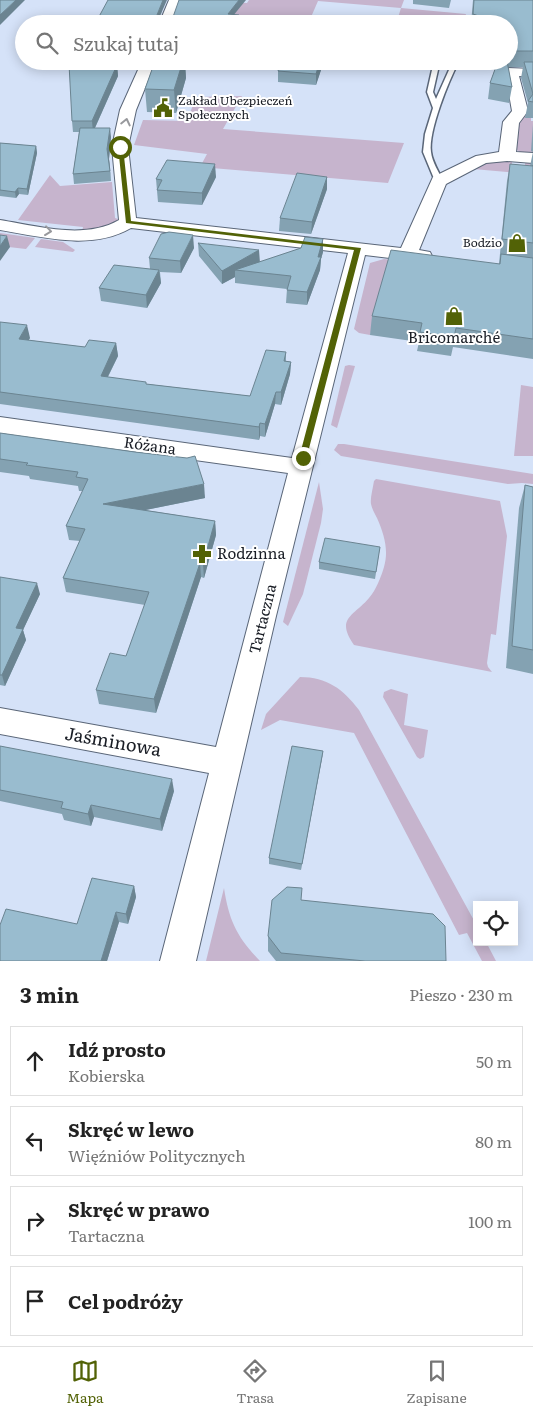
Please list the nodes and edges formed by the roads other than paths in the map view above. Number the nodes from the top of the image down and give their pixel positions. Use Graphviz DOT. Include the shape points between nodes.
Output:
graph roads {
  1 [pos="175,0"];
  2 [pos="169,15"];
  3 [pos="145,70"];
  4 [pos="435,70"];
  5 [pos="451,70"];
  6 [pos="533,73"];
  7 [pos="436,108"];
  8 [pos="527,112"];
  9 [pos="507,156"];
  10 [pos="533,158"];
  11 [pos="439,181"];
  12 [pos="128,222"];
  13 [pos="0,225"];
  14 [pos="358,248"];
  15 [pos="408,254"];
  16 [pos="437,258"];
  17 [pos="0,425"];
  18 [pos="301,467"];
  19 [pos="0,721"];
  20 [pos="226,763"];
  21 [pos="178,961"];
  1 -- 2 [label="street"];
  12 -- 3 [label="street, one-way" via="120,147 128,110"];
  4 -- 7 [label="lane" via="430,92"];
  5 -- 7 [label="lane"];
  6 -- 8 [label="street" via="512,71 512,83"];
  7 -- 11 [label="lane" via="427,151"];
  8 -- 9 [label="street" via="511,122"];
  9 -- 10 [label="street"];
  9 -- 11 [label="street" via="482,159"];
  11 -- 15 [label="street"];
  13 -- 12 [label="street, one-way" via="93,235 120,229"];
  12 -- 14 [label="street"];
  14 -- 15 [label="street"];
  14 -- 18 [label="street, Tartaczna"];
  15 -- 16 [label="street"];
  17 -- 18 [label="street, Różana"];
  18 -- 20 [label="street, Tartaczna"];
  19 -- 20 [label="street, Jaśminowa"];
  20 -- 21 [label="street, Tartaczna"];
}
